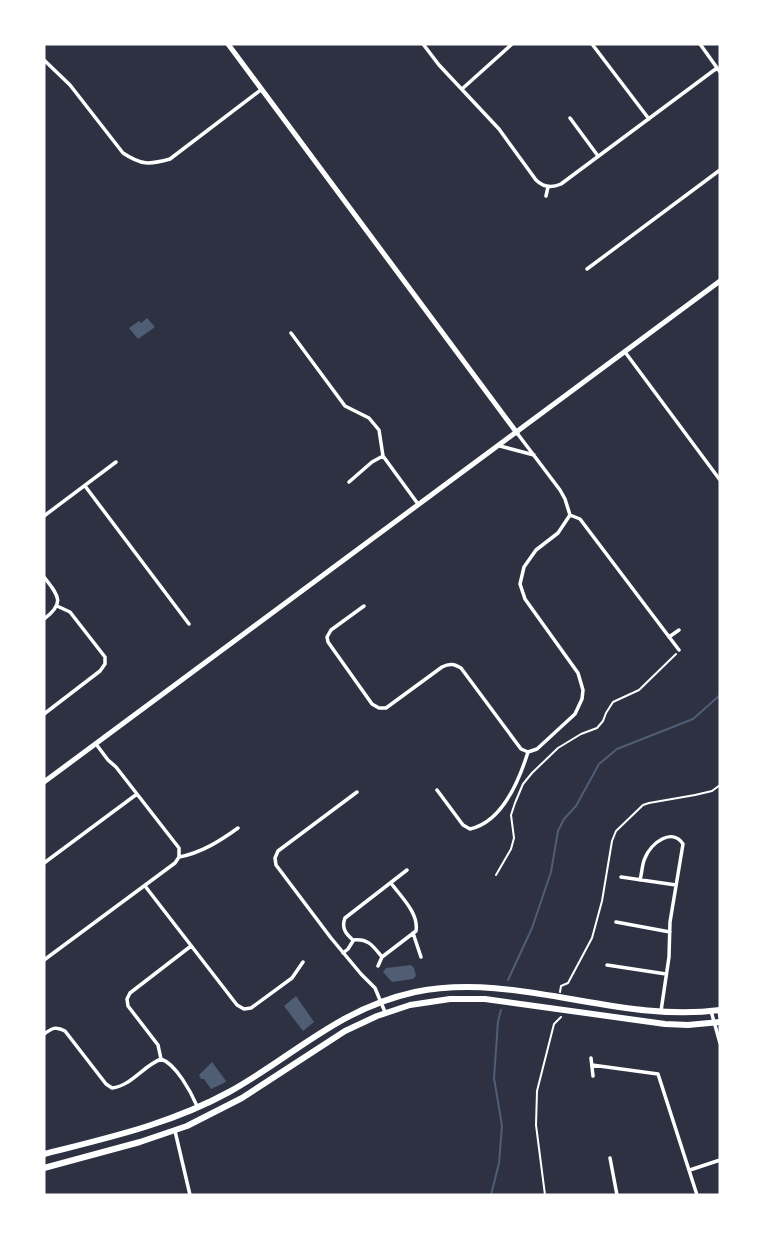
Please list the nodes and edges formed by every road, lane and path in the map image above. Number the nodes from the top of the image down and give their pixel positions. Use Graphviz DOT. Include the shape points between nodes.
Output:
graph roads {
  1 [pos="228,44"];
  2 [pos="423,44"];
  3 [pos="512,44"];
  4 [pos="592,44"];
  5 [pos="700,44"];
  6 [pos="44,60"];
  7 [pos="719,70"];
  8 [pos="262,89"];
  9 [pos="462,89"];
  10 [pos="570,118"];
  11 [pos="649,119"];
  12 [pos="598,156"];
  13 [pos="720,170"];
  14 [pos="548,187"];
  15 [pos="546,196"];
  16 [pos="587,269"];
  17 [pos="720,281"];
  18 [pos="291,334"];
  19 [pos="625,352"];
  20 [pos="517,433"];
  21 [pos="500,446"];
  22 [pos="534,455"];
  23 [pos="383,456"];
  24 [pos="116,463"];
  25 [pos="720,480"];
  26 [pos="349,482"];
  27 [pos="85,486"];
  28 [pos="420,505"];
  29 [pos="570,515"];
  30 [pos="44,516"];
  31 [pos="44,576"];
  32 [pos="57,606"];
  33 [pos="364,606"];
  34 [pos="44,619"];
  35 [pos="189,624"];
  36 [pos="679,630"];
  37 [pos="669,638"];
  38 [pos="679,650"];
  39 [pos="44,714"];
  40 [pos="96,744"];
  41 [pos="528,752"];
  42 [pos="44,782"];
  43 [pos="720,785"];
  44 [pos="437,790"];
  45 [pos="356,792"];
  46 [pos="137,794"];
  47 [pos="238,828"];
  48 [pos="179,857"];
  49 [pos="44,863"];
  50 [pos="407,870"];
  51 [pos="496,875"];
  52 [pos="621,877"];
  53 [pos="640,880"];
  54 [pos="391,883"];
  55 [pos="677,885"];
  56 [pos="145,886"];
  57 [pos="616,922"];
  58 [pos="670,932"];
  59 [pos="413,933"];
  60 [pos="353,940"];
  61 [pos="191,946"];
  62 [pos="343,953"];
  63 [pos="382,957"];
  64 [pos="421,957"];
  65 [pos="44,960"];
  66 [pos="303,962"];
  67 [pos="607,965"];
  68 [pos="378,966"];
  69 [pos="666,974"];
  70 [pos="560,991"];
  71 [pos="381,1002"];
  72 [pos="661,1011"];
  73 [pos="718,1012"];
  74 [pos="385,1013"];
  75 [pos="562,1015"];
  76 [pos="717,1023"];
  77 [pos="44,1034"];
  78 [pos="720,1043"];
  79 [pos="591,1058"];
  80 [pos="161,1059"];
  81 [pos="592,1065"];
  82 [pos="593,1076"];
  83 [pos="198,1108"];
  84 [pos="175,1131"];
  85 [pos="44,1154"];
  86 [pos="610,1158"];
  87 [pos="720,1160"];
  88 [pos="44,1168"];
  89 [pos="690,1170"];
  90 [pos="190,1195"];
  91 [pos="545,1195"];
  92 [pos="617,1195"];
  93 [pos="697,1195"];
  1 -- 8 [label="street"];
  2 -- 9 [label="street"];
  3 -- 9 [label="street"];
  4 -- 11 [label="street"];
  5 -- 7 [label="street"];
  6 -- 8 [label="street" via="70,85 122,153 146,164 170,159"];
  7 -- 11 [label="street"];
  8 -- 20 [label="street"];
  9 -- 14 [label="street" via="536,180"];
  10 -- 12 [label="street"];
  11 -- 12 [label="street"];
  12 -- 14 [label="street" via="561,184"];
  13 -- 16 [label="street"];
  14 -- 15 [label="street"];
  17 -- 19 [label="street"];
  18 -- 23 [label="street" via="345,407 369,418 379,430"];
  19 -- 20 [label="street"];
  19 -- 25 [label="street"];
  20 -- 21 [label="street"];
  20 -- 22 [label="street"];
  21 -- 22 [label="street"];
  21 -- 28 [label="street"];
  22 -- 29 [label="street" via="560,490"];
  23 -- 26 [label="street"];
  23 -- 28 [label="street"];
  24 -- 27 [label="street"];
  27 -- 30 [label="street"];
  27 -- 35 [label="street"];
  28 -- 40 [label="street"];
  29 -- 37 [label="street" via="580,519"];
  29 -- 41 [label="street" via="558,533 536,550 524,567 520,584 525,599 579,673 582,699 575,715"];
  31 -- 32 [label="street" via="55,591"];
  32 -- 34 [label="street"];
  32 -- 39 [label="street" via="70,612 105,657 105,664"];
  33 -- 41 [label="street" via="327,637 372,704 386,708 442,667 454,664"];
  36 -- 37 [label="street"];
  37 -- 38 [label="street"];
  38 -- 51 [label="path" via="639,690 613,702 597,728 558,748 532,773 515,803 511,815 514,838"];
  40 -- 42 [label="street"];
  40 -- 46 [label="street"];
  41 -- 44 [label="street" via="506,804 477,828 463,825"];
  43 -- 70 [label="path" via="712,791 649,803 616,831 592,938"];
  45 -- 62 [label="street" via="278,851 275,858"];
  46 -- 48 [label="street" via="179,848"];
  46 -- 49 [label="street"];
  47 -- 48 [label="street" via="220,841"];
  48 -- 56 [label="street"];
  50 -- 54 [label="street"];
  52 -- 53 [label="street"];
  53 -- 55 [label="street"];
  53 -- 55 [label="street" via="648,852 669,836 684,844"];
  54 -- 59 [label="street" via="415,918"];
  54 -- 60 [label="street" via="345,918 344,929"];
  55 -- 58 [label="street"];
  56 -- 61 [label="street"];
  56 -- 65 [label="street"];
  57 -- 58 [label="street"];
  58 -- 69 [label="street"];
  59 -- 63 [label="street"];
  59 -- 64 [label="street"];
  60 -- 62 [label="street"];
  60 -- 63 [label="street" via="368,941"];
  61 -- 66 [label="street" via="244,1009 292,978"];
  61 -- 80 [label="street" via="127,999 158,1045"];
  62 -- 71 [label="street" via="375,988"];
  63 -- 68 [label="street"];
  67 -- 69 [label="street"];
  69 -- 72 [label="street"];
  71 -- 72 [label="main road" via="428,990 477,987"];
  71 -- 74 [label="street"];
  71 -- 83 [label="main road" via="339,1021 242,1085"];
  72 -- 73 [label="main road"];
  73 -- 76 [label="street"];
  74 -- 76 [label="main road" via="433,1001 475,999 665,1024"];
  74 -- 84 [label="main road" via="345,1031 228,1106"];
  75 -- 91 [label="path" via="554,1024 537,1091 536,1125"];
  76 -- 78 [label="street"];
  77 -- 80 [label="street" via="51,1028 65,1031 112,1088 121,1087"];
  79 -- 81 [label="street"];
  80 -- 83 [label="street" via="175,1070"];
  81 -- 82 [label="street"];
  81 -- 89 [label="street" via="658,1074"];
  83 -- 85 [label="main road" via="146,1128"];
  84 -- 88 [label="main road"];
  84 -- 90 [label="street"];
  86 -- 92 [label="street"];
  87 -- 89 [label="street"];
  89 -- 93 [label="street"];
}
